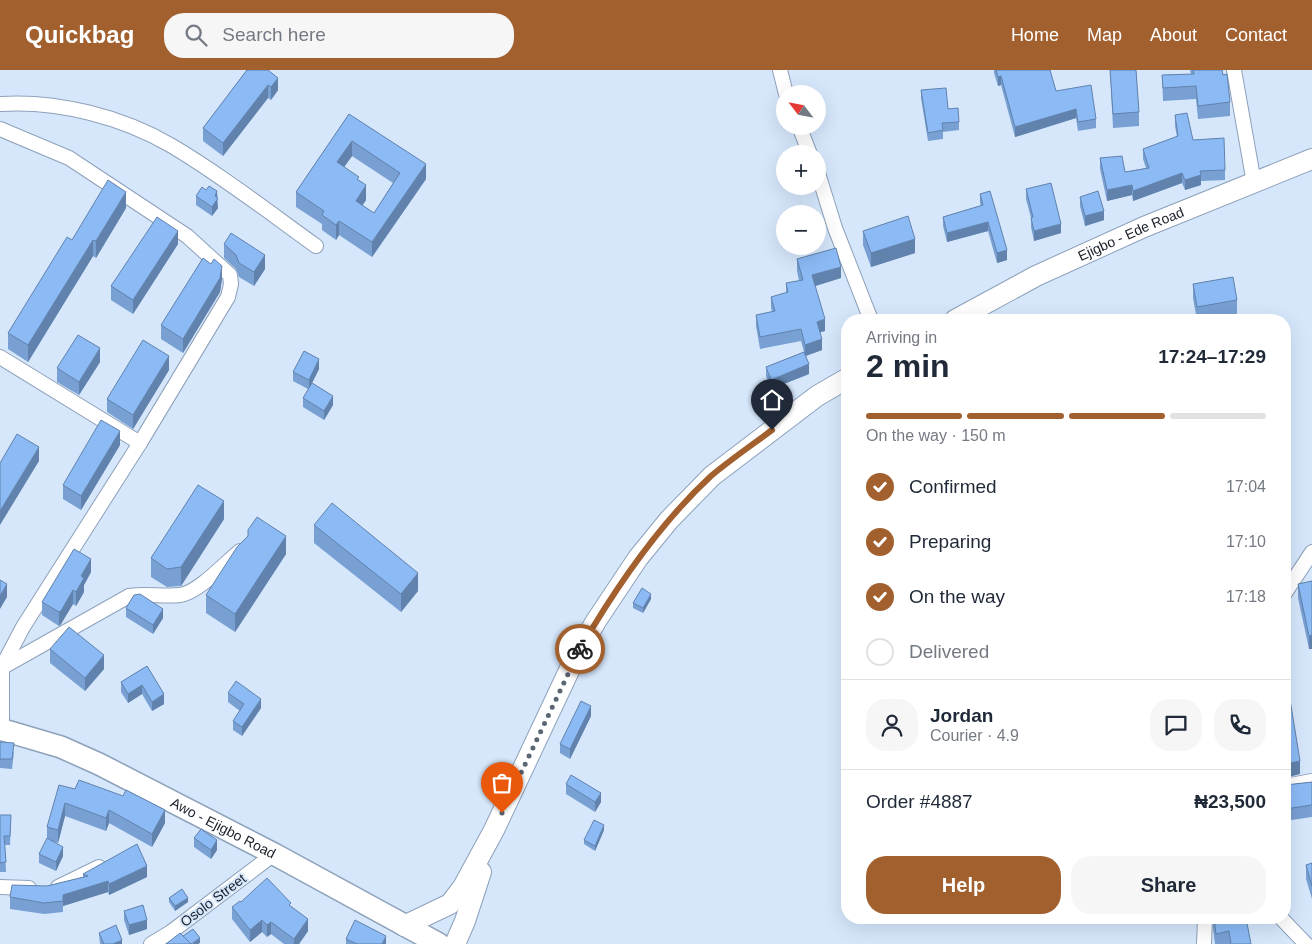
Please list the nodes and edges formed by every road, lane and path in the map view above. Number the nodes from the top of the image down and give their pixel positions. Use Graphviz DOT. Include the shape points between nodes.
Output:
graph roads {
  1 [pos="780,70"];
  2 [pos="1234,70"];
  3 [pos="784,85"];
  4 [pos="0,104"];
  5 [pos="0,129"];
  6 [pos="1312,159"];
  7 [pos="1254,183"];
  8 [pos="825,195"];
  9 [pos="316,246"];
  10 [pos="869,314"];
  11 [pos="967,314"];
  12 [pos="0,357"];
  13 [pos="841,382"];
  14 [pos="140,444"];
  15 [pos="240,550"];
  16 [pos="1312,552"];
  17 [pos="1291,583"];
  18 [pos="1,668"];
  19 [pos="1,730"];
  20 [pos="1312,781"];
  21 [pos="1291,785"];
  22 [pos="494,830"];
  23 [pos="274,854"];
  24 [pos="107,862"];
  25 [pos="0,887"];
  26 [pos="1204,924"];
  27 [pos="1287,924"];
  28 [pos="404,926"];
  29 [pos="151,944"];
  30 [pos="440,944"];
  31 [pos="455,944"];
  32 [pos="1204,944"];
  33 [pos="1306,944"];
  1 -- 3 [label="street"];
  2 -- 7 [label="street"];
  4 -- 9 [label="street" via="24,102 53,106 139,130 172,146"];
  5 -- 14 [label="street" via="69,158 186,236 230,275 228,297"];
  6 -- 7 [label="main road, Ejigbo - Ede Road"];
  7 -- 11 [label="main road, Ejigbo - Ede Road" via="1144,227"];
  8 -- 10 [label="street"];
  12 -- 14 [label="street"];
  13 -- 22 [label="main road" via="817,396 712,476 669,520 596,621 574,660"];
  14 -- 18 [label="street" via="23,627"];
  15 -- 18 [label="street" via="192,591 181,595 129,596"];
  16 -- 17 [label="street"];
  18 -- 19 [label="street"];
  19 -- 23 [label="main road, Awo - Ejigbo Road" via="61,747 99,764"];
  20 -- 21 [label="street"];
  22 -- 28 [label="main road" via="456,897 438,911"];
  22 -- 31 [label="main road"];
  23 -- 28 [label="main road, Awo - Ejigbo Road"];
  23 -- 29 [label="street, Osolo Street"];
  24 -- 25 [label="street" via="64,886 46,889"];
  26 -- 32 [label="street"];
  27 -- 33 [label="street"];
  28 -- 30 [label="main road, Awo - Ejigbo Road"];
}
